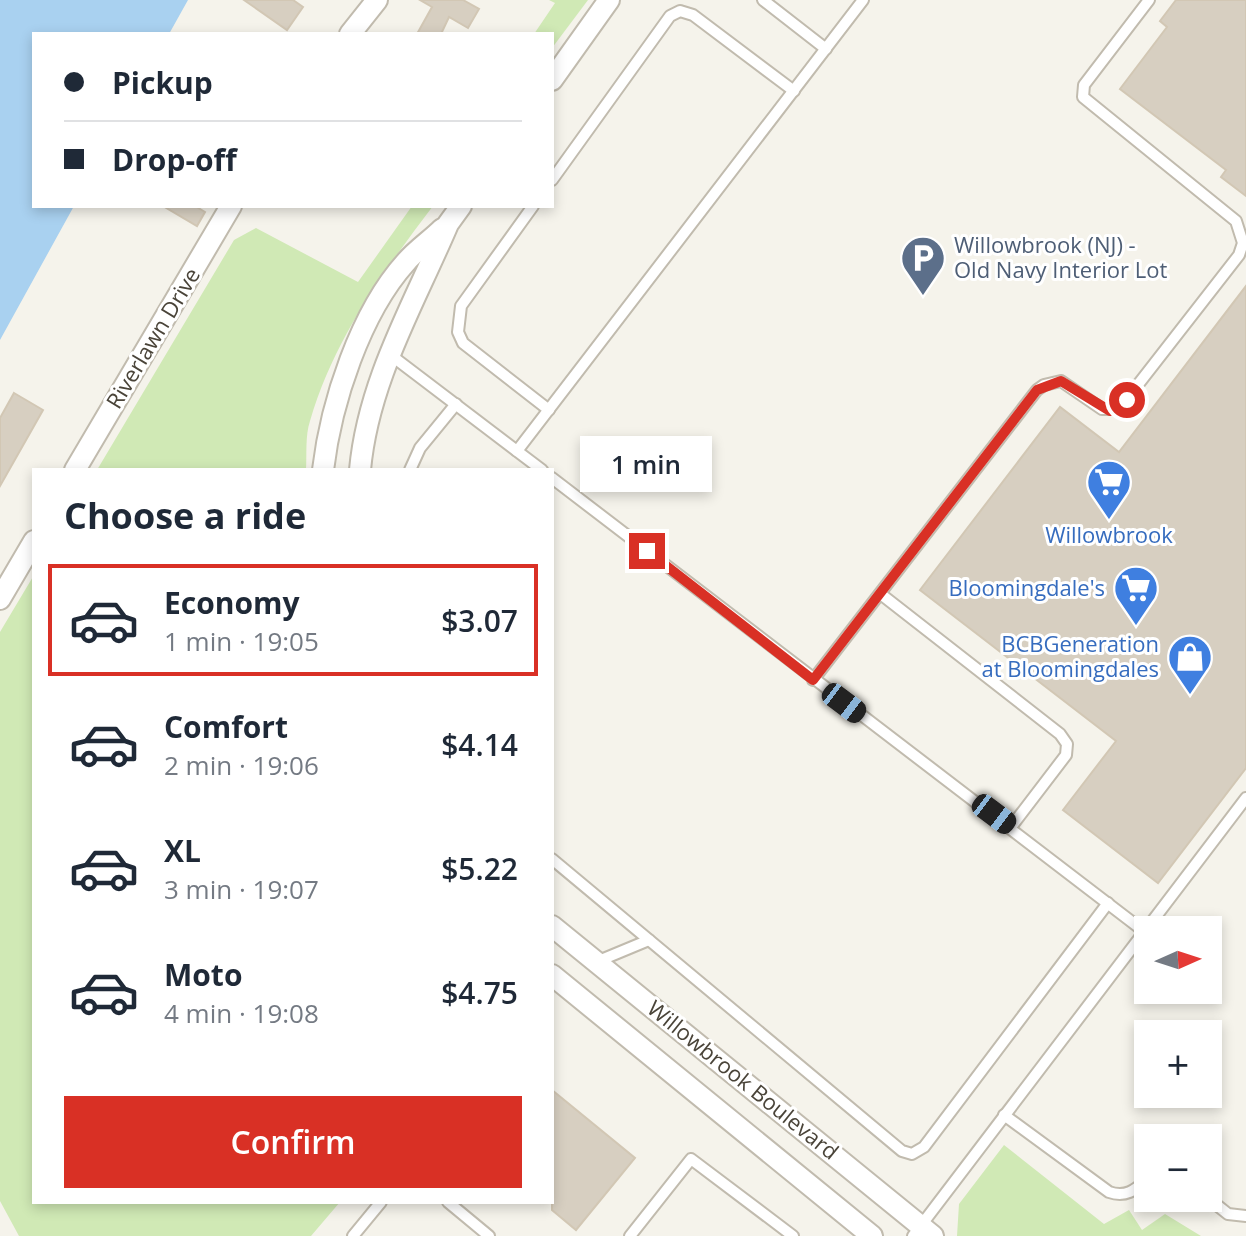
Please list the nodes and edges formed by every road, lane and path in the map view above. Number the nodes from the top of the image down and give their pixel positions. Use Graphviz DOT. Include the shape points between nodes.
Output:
graph roads {
  1 [pos="377,0"];
  2 [pos="609,0"];
  3 [pos="763,0"];
  4 [pos="1149,0"];
  5 [pos="861,1"];
  6 [pos="352,32"];
  7 [pos="826,49"];
  8 [pos="554,77"];
  9 [pos="794,91"];
  10 [pos="554,177"];
  11 [pos="230,208"];
  12 [pos="460,208"];
  13 [pos="532,208"];
  14 [pos="448,224"];
  15 [pos="388,353"];
  16 [pos="456,404"];
  17 [pos="549,410"];
  18 [pos="517,451"];
  19 [pos="76,468"];
  20 [pos="323,468"];
  21 [pos="360,468"];
  22 [pos="411,468"];
  23 [pos="539,468"];
  24 [pos="554,480"];
  25 [pos="32,544"];
  26 [pos="882,595"];
  27 [pos="0,599"];
  28 [pos="813,680"];
  29 [pos="1246,798"];
  30 [pos="1011,827"];
  31 [pos="554,861"];
  32 [pos="1108,903"];
  33 [pos="1157,916"];
  34 [pos="1134,923"];
  35 [pos="554,928"];
  36 [pos="649,940"];
  37 [pos="1134,946"];
  38 [pos="595,962"];
  39 [pos="554,977"];
  40 [pos="1004,1115"];
  41 [pos="1134,1191"];
  42 [pos="379,1204"];
  43 [pos="450,1204"];
  44 [pos="1222,1209"];
  45 [pos="1246,1216"];
  46 [pos="777,1224"];
  47 [pos="922,1232"];
  48 [pos="353,1236"];
  49 [pos="489,1236"];
  50 [pos="630,1236"];
  51 [pos="768,1236"];
  52 [pos="793,1236"];
  53 [pos="872,1236"];
  1 -- 6 [label="street"];
  2 -- 8 [label="street"];
  3 -- 7 [label="lane"];
  4 -- 26 [label="lane" via="1084,85 1083,97 1236,221 1243,243 1239,255 1119,409 1102,409 1061,381 1037,390"];
  5 -- 7 [label="lane"];
  7 -- 9 [label="lane"];
  9 -- 10 [label="lane" via="693,15 680,11 670,16"];
  9 -- 17 [label="lane"];
  11 -- 19 [label="street, Riverlawn Drive"];
  12 -- 14 [label="street"];
  13 -- 17 [label="lane" via="461,306 458,332 463,343"];
  14 -- 15 [label="street"];
  14 -- 20 [label="street" via="406,261 384,293 338,393"];
  15 -- 16 [label="lane"];
  15 -- 21 [label="street"];
  16 -- 18 [label="lane"];
  16 -- 22 [label="lane" via="420,448"];
  17 -- 18 [label="lane"];
  18 -- 23 [label="lane"];
  24 -- 28 [label="lane"];
  25 -- 27 [label="street"];
  26 -- 28 [label="lane"];
  26 -- 30 [label="lane" via="1067,744 1066,755"];
  28 -- 30 [label="lane"];
  29 -- 33 [label="lane"];
  30 -- 32 [label="lane"];
  31 -- 36 [label="lane"];
  32 -- 34 [label="lane"];
  32 -- 36 [label="lane" via="924,1147 912,1154"];
  35 -- 38 [label="street, Willowbrook Boulevard"];
  36 -- 38 [label="lane"];
  37 -- 40 [label="lane"];
  38 -- 47 [label="street, Willowbrook Boulevard"];
  39 -- 53 [label="street, Willowbrook Boulevard"];
  40 -- 41 [label="lane" via="1109,1192"];
  40 -- 47 [label="lane"];
  42 -- 48 [label="lane"];
  43 -- 49 [label="lane"];
  44 -- 45 [label="lane"];
  46 -- 50 [label="lane" via="691,1159"];
  46 -- 51 [label="lane"];
  46 -- 52 [label="lane"];
}
